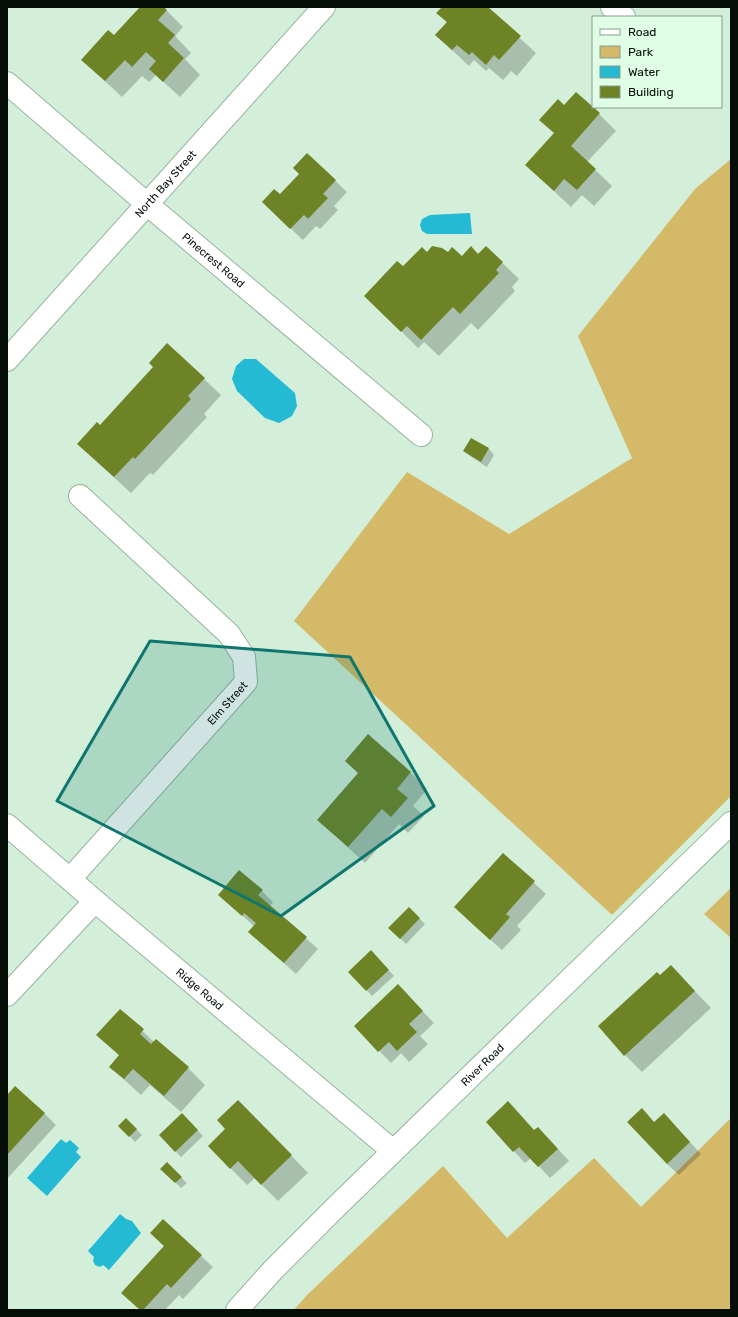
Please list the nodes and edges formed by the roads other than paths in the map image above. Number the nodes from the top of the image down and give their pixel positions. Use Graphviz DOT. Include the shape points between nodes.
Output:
graph roads {
  1 [pos="324,7"];
  2 [pos="612,7"];
  3 [pos="623,16"];
  4 [pos="7,82"];
  5 [pos="147,204"];
  6 [pos="7,360"];
  7 [pos="421,434"];
  8 [pos="80,496"];
  9 [pos="731,823"];
  10 [pos="7,825"];
  11 [pos="70,879"];
  12 [pos="95,901"];
  13 [pos="7,995"];
  14 [pos="393,1151"];
  15 [pos="237,1310"];
  1 -- 5 [label="street, North Bay Street"];
  2 -- 3 [label="street"];
  4 -- 5 [label="street, Pinecrest Road"];
  5 -- 6 [label="street, North Bay Street"];
  5 -- 7 [label="street, Pinecrest Road"];
  8 -- 11 [label="street, Elm Street" via="230,634 244,657 246,682"];
  9 -- 14 [label="street, River Road"];
  10 -- 11 [label="street, Ridge Road"];
  11 -- 12 [label="street, Ridge Road"];
  12 -- 13 [label="street"];
  12 -- 14 [label="street, Ridge Road"];
  14 -- 15 [label="street, River Road" via="273,1270"];
}
